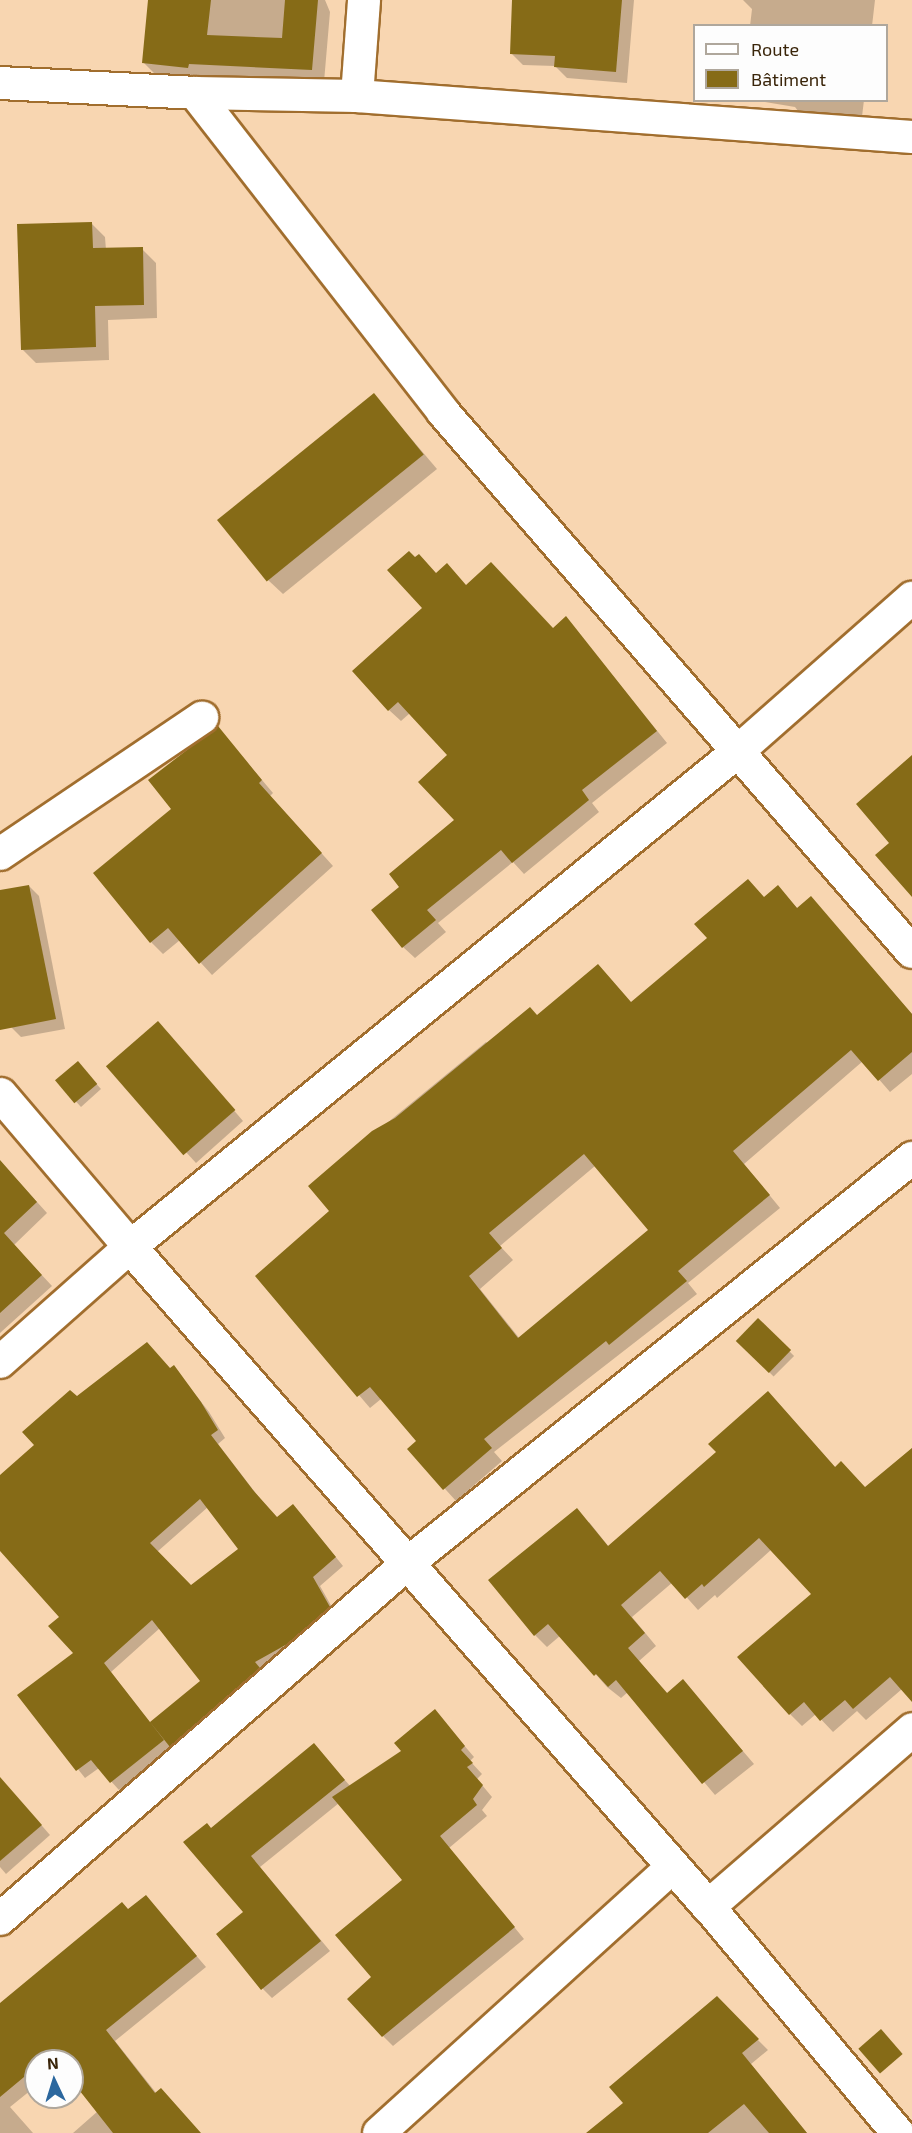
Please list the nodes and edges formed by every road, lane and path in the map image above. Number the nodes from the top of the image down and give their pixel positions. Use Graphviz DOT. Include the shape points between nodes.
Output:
graph roads {
  1 [pos="364,0"];
  2 [pos="0,83"];
  3 [pos="195,93"];
  4 [pos="357,96"];
  5 [pos="912,137"];
  6 [pos="912,598"];
  7 [pos="201,718"];
  8 [pos="736,753"];
  9 [pos="0,854"];
  10 [pos="912,952"];
  11 [pos="0,1094"];
  12 [pos="912,1158"];
  13 [pos="129,1247"];
  14 [pos="0,1362"];
  15 [pos="408,1563"];
  16 [pos="912,1729"];
  17 [pos="673,1866"];
  18 [pos="708,1906"];
  19 [pos="0,1919"];
  20 [pos="380,2133"];
  21 [pos="898,2133"];
  1 -- 4 [label="street"];
  2 -- 3 [label="street"];
  3 -- 4 [label="street"];
  3 -- 8 [label="street" via="443,412"];
  4 -- 5 [label="street"];
  6 -- 8 [label="street"];
  7 -- 9 [label="street"];
  8 -- 10 [label="street"];
  8 -- 13 [label="street"];
  11 -- 13 [label="street"];
  12 -- 15 [label="street"];
  13 -- 14 [label="street"];
  13 -- 15 [label="street"];
  15 -- 17 [label="street"];
  15 -- 19 [label="street"];
  16 -- 18 [label="street"];
  17 -- 18 [label="street"];
  17 -- 20 [label="street"];
  18 -- 21 [label="street"];
}
